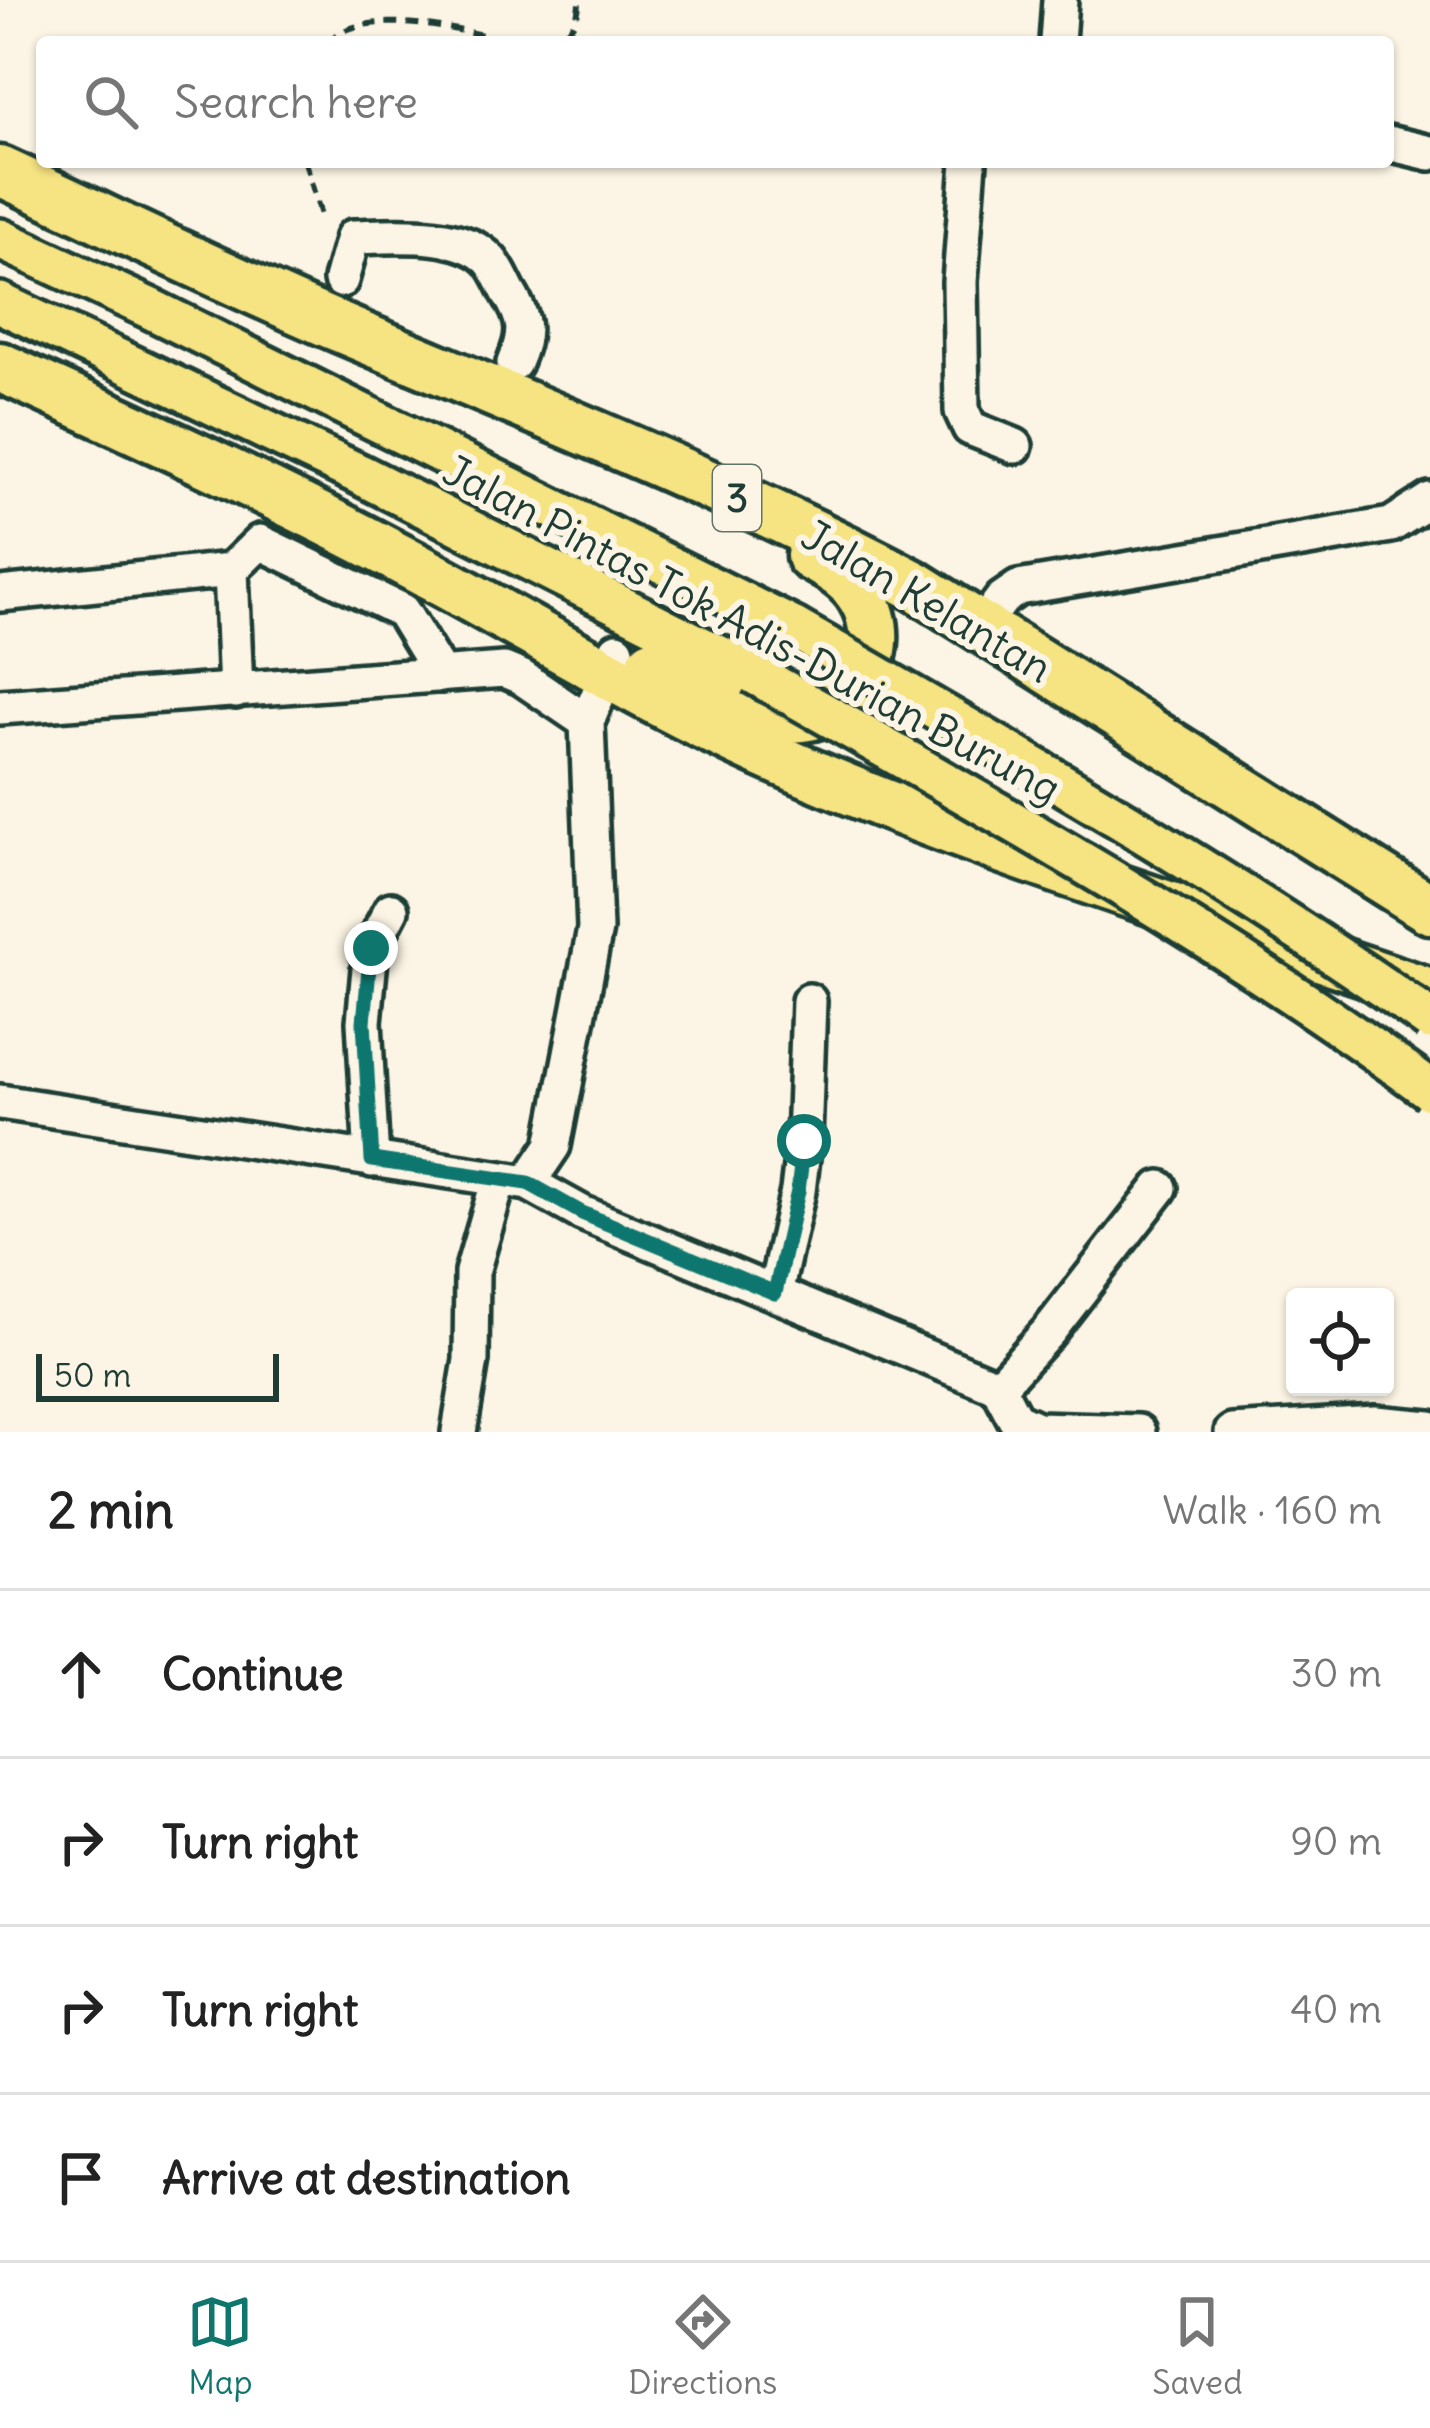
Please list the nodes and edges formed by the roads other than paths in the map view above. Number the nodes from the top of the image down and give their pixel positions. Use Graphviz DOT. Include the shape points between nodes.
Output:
graph roads {
  1 [pos="1060,0"];
  2 [pos="1057,36"];
  3 [pos="1394,144"];
  4 [pos="1430,153"];
  5 [pos="969,168"];
  6 [pos="0,171"];
  7 [pos="0,239"];
  8 [pos="341,280"];
  9 [pos="0,303"];
  10 [pos="514,363"];
  11 [pos="0,368"];
  12 [pos="544,411"];
  13 [pos="1015,446"];
  14 [pos="1430,500"];
  15 [pos="231,570"];
  16 [pos="0,594"];
  17 [pos="981,627"];
  18 [pos="611,661"];
  19 [pos="441,675"];
  20 [pos="236,691"];
  21 [pos="0,707"];
  22 [pos="587,722"];
  23 [pos="1430,909"];
  24 [pos="391,910"];
  25 [pos="1430,993"];
  26 [pos="809,1001"];
  27 [pos="1430,1020"];
  28 [pos="1430,1090"];
  29 [pos="0,1102"];
  30 [pos="372,1160"];
  31 [pos="513,1181"];
  32 [pos="1160,1188"];
  33 [pos="775,1293"];
  34 [pos="998,1387"];
  35 [pos="1430,1428"];
  36 [pos="459,1432"];
  37 [pos="1138,1432"];
  38 [pos="1232,1432"];
  1 -- 2 [label="street"];
  3 -- 4 [label="street"];
  5 -- 13 [label="street" via="962,411 970,428"];
  6 -- 12 [label="highway, Jalan Kelantan / 3"];
  7 -- 27 [label="main road, Jalan Pintas Tok Adis-Durian Burung / 3, bridge" via="794,628 1065,784"];
  8 -- 10 [label="street" via="353,237 418,235 465,244 489,258 518,308 525,337"];
  9 -- 28 [label="main road, Jalan Pintas Tok Adis-Durian Burung, bridge" via="753,673 1049,841 1296,995"];
  11 -- 18 [label="highway"];
  12 -- 17 [label="highway, Jalan Kelantan / 3" via="853,553"];
  12 -- 18 [label="highway" via="829,566 864,598 873,622 868,670 854,691 810,716 784,717"];
  14 -- 17 [label="street" via="1391,525 1018,588"];
  15 -- 16 [label="street"];
  15 -- 19 [label="street" via="260,542 402,611"];
  15 -- 20 [label="street"];
  17 -- 23 [label="highway, Jalan Kelantan / 3"];
  18 -- 22 [label="street"];
  18 -- 25 [label="highway" via="775,758 960,833"];
  19 -- 20 [label="street"];
  19 -- 22 [label="street" via="504,670"];
  20 -- 21 [label="street"];
  22 -- 31 [label="street" via="595,929 553,1146"];
  24 -- 30 [label="street" via="371,948 364,1022"];
  26 -- 33 [label="street" via="802,1158"];
  29 -- 30 [label="street"];
  30 -- 31 [label="street"];
  31 -- 33 [label="street"];
  31 -- 36 [label="street" via="472,1272 471,1360"];
  32 -- 34 [label="street"];
  33 -- 34 [label="street"];
  34 -- 37 [label="street" via="1016,1419 1037,1430"];
  35 -- 38 [label="street" via="1375,1423"];
}
